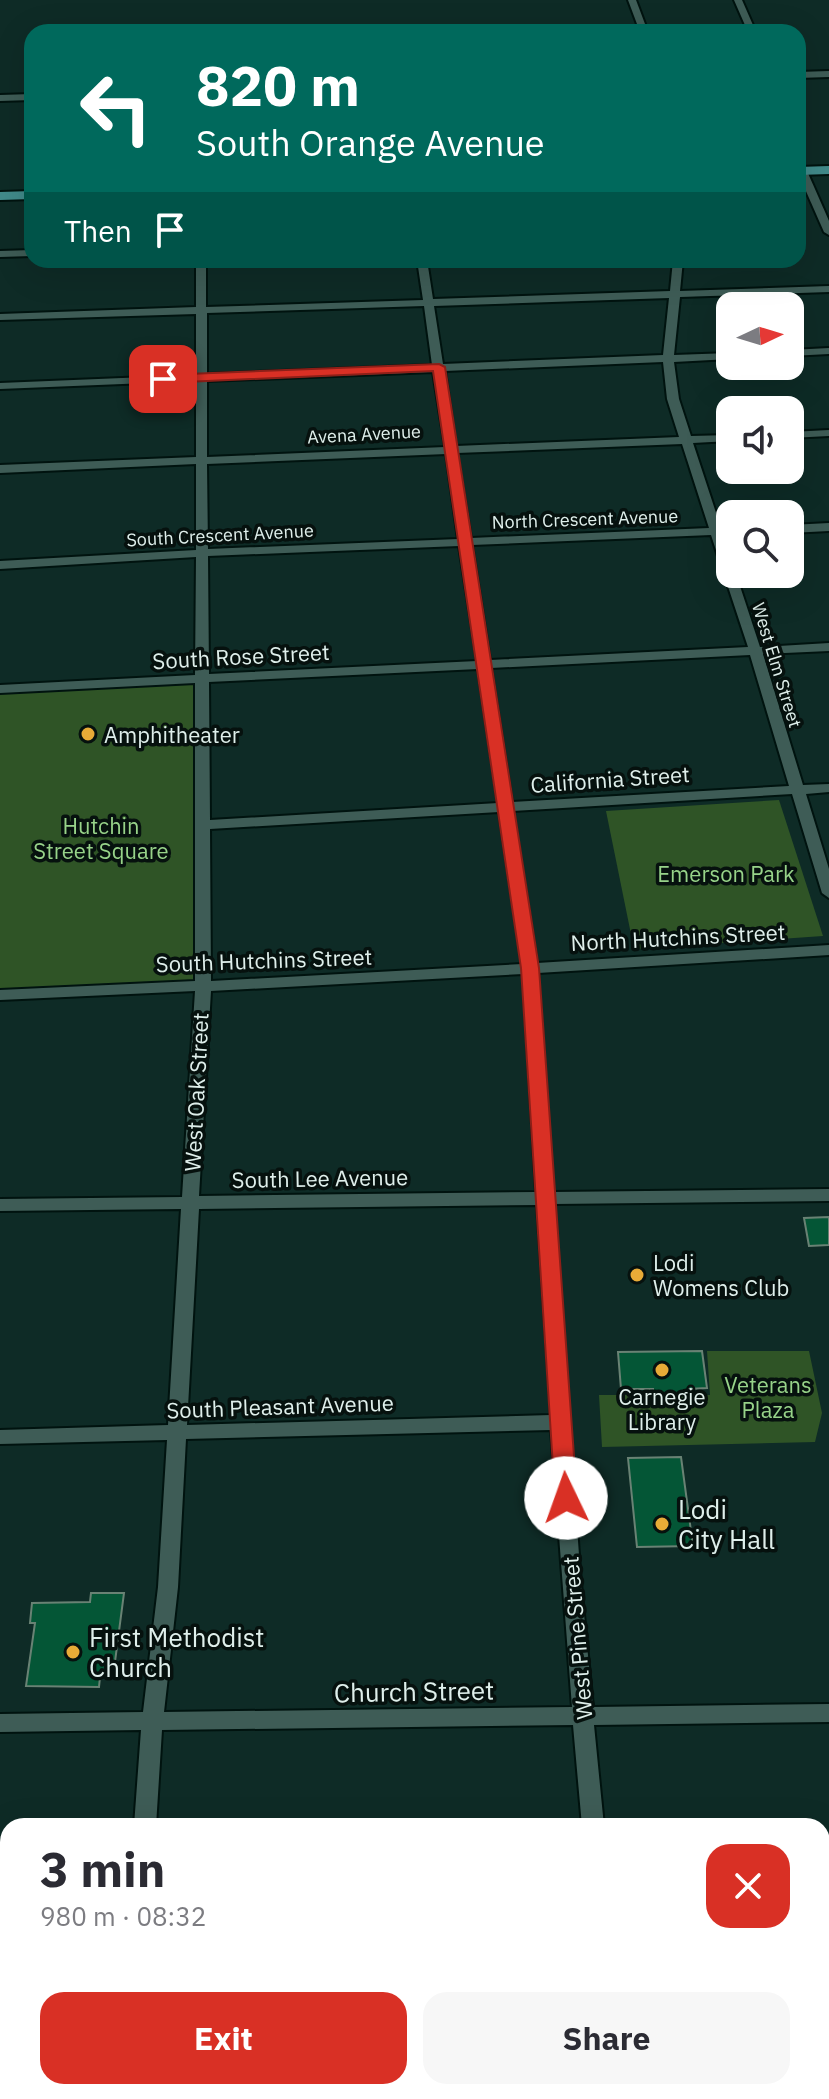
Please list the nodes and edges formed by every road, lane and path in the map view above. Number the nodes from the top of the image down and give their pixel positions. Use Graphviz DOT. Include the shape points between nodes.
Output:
graph roads {
  1 [pos="632,0"];
  2 [pos="738,0"];
  3 [pos="641,24"];
  4 [pos="748,24"];
  5 [pos="829,74"];
  6 [pos="806,75"];
  7 [pos="24,97"];
  8 [pos="0,98"];
  9 [pos="829,170"];
  10 [pos="806,171"];
  11 [pos="806,184"];
  12 [pos="24,195"];
  13 [pos="0,196"];
  14 [pos="829,232"];
  15 [pos="24,253"];
  16 [pos="0,254"];
  17 [pos="201,268"];
  18 [pos="423,268"];
  19 [pos="677,268"];
  20 [pos="829,289"];
  21 [pos="675,294"];
  22 [pos="428,302"];
  23 [pos="201,309"];
  24 [pos="0,317"];
  25 [pos="829,351"];
  26 [pos="804,352"];
  27 [pos="716,357"];
  28 [pos="668,359"];
  29 [pos="439,367"];
  30 [pos="201,377"];
  31 [pos="0,386"];
  32 [pos="829,433"];
  33 [pos="804,434"];
  34 [pos="716,439"];
  35 [pos="686,440"];
  36 [pos="451,448"];
  37 [pos="202,461"];
  38 [pos="0,469"];
  39 [pos="829,527"];
  40 [pos="804,528"];
  41 [pos="715,532"];
  42 [pos="465,541"];
  43 [pos="442,542"];
  44 [pos="202,553"];
  45 [pos="0,565"];
  46 [pos="829,647"];
  47 [pos="755,650"];
  48 [pos="485,663"];
  49 [pos="201,678"];
  50 [pos="0,689"];
  51 [pos="829,788"];
  52 [pos="797,789"];
  53 [pos="506,808"];
  54 [pos="202,825"];
  55 [pos="829,893"];
  56 [pos="829,950"];
  57 [pos="530,968"];
  58 [pos="203,986"];
  59 [pos="0,995"];
  60 [pos="829,1195"];
  61 [pos="545,1198"];
  62 [pos="190,1203"];
  63 [pos="0,1205"];
  64 [pos="562,1422"];
  65 [pos="177,1433"];
  66 [pos="0,1437"];
  67 [pos="829,1713"];
  68 [pos="585,1717"];
  69 [pos="152,1722"];
  70 [pos="0,1723"];
  71 [pos="146,1818"];
  72 [pos="592,1818"];
  1 -- 3 [label="street"];
  2 -- 4 [label="street"];
  5 -- 6 [label="street"];
  7 -- 8 [label="street"];
  9 -- 10 [label="main road"];
  11 -- 14 [label="street"];
  12 -- 13 [label="main road"];
  15 -- 16 [label="street"];
  17 -- 23 [label="street, West Oak Street"];
  18 -- 22 [label="street, West Pine Street"];
  19 -- 21 [label="street, West Elm Street"];
  20 -- 21 [label="street"];
  21 -- 22 [label="street"];
  21 -- 28 [label="street, West Elm Street"];
  22 -- 23 [label="street"];
  22 -- 29 [label="street, West Pine Street"];
  23 -- 24 [label="street"];
  23 -- 30 [label="street, West Oak Street"];
  25 -- 26 [label="street"];
  27 -- 28 [label="street"];
  28 -- 29 [label="street"];
  28 -- 35 [label="street, West Elm Street"];
  29 -- 30 [label="street"];
  29 -- 36 [label="street, West Pine Street"];
  30 -- 31 [label="street"];
  30 -- 37 [label="street, West Oak Street"];
  32 -- 33 [label="street"];
  34 -- 35 [label="street, Avena Avenue"];
  35 -- 36 [label="street, Avena Avenue"];
  35 -- 41 [label="street, West Elm Street"];
  36 -- 37 [label="street, Avena Avenue"];
  36 -- 42 [label="street, West Pine Street"];
  37 -- 38 [label="street, Avena Avenue"];
  37 -- 44 [label="street, West Oak Street"];
  39 -- 40 [label="street"];
  41 -- 42 [label="street, North Crescent Avenue"];
  41 -- 47 [label="street, West Elm Street"];
  42 -- 43 [label="street, North Crescent Avenue"];
  42 -- 48 [label="street, West Pine Street"];
  43 -- 44 [label="street, South Crescent Avenue"];
  44 -- 45 [label="street, South Crescent Avenue"];
  44 -- 49 [label="street, West Oak Street"];
  46 -- 47 [label="street, South Rose Street"];
  47 -- 48 [label="street, South Rose Street"];
  47 -- 52 [label="street, West Elm Street"];
  48 -- 49 [label="street, South Rose Street"];
  48 -- 53 [label="street, West Pine Street"];
  49 -- 50 [label="street, South Rose Street"];
  49 -- 54 [label="street, West Oak Street"];
  51 -- 52 [label="street, California Street"];
  52 -- 53 [label="street, California Street"];
  52 -- 55 [label="street, West Elm Street"];
  53 -- 54 [label="street, California Street"];
  53 -- 57 [label="street, West Pine Street"];
  54 -- 58 [label="street, West Oak Street"];
  56 -- 57 [label="street, North Hutchins Street"];
  57 -- 58 [label="street, South Hutchins Street"];
  57 -- 61 [label="street, West Pine Street"];
  58 -- 59 [label="street, South Hutchins Street"];
  58 -- 62 [label="street, West Oak Street"];
  60 -- 61 [label="street, South Lee Avenue"];
  61 -- 62 [label="street, South Lee Avenue"];
  61 -- 64 [label="street, West Pine Street"];
  62 -- 63 [label="street, South Lee Avenue"];
  62 -- 65 [label="street, West Oak Street"];
  64 -- 65 [label="street, South Pleasant Avenue"];
  64 -- 68 [label="street, West Pine Street" via="573,1620"];
  65 -- 66 [label="street, South Pleasant Avenue"];
  65 -- 69 [label="street, West Oak Street" via="168,1587"];
  67 -- 68 [label="street, Church Street"];
  68 -- 69 [label="street, Church Street"];
  68 -- 72 [label="street, West Pine Street"];
  69 -- 70 [label="street, Church Street"];
  69 -- 71 [label="street, West Oak Street"];
}
